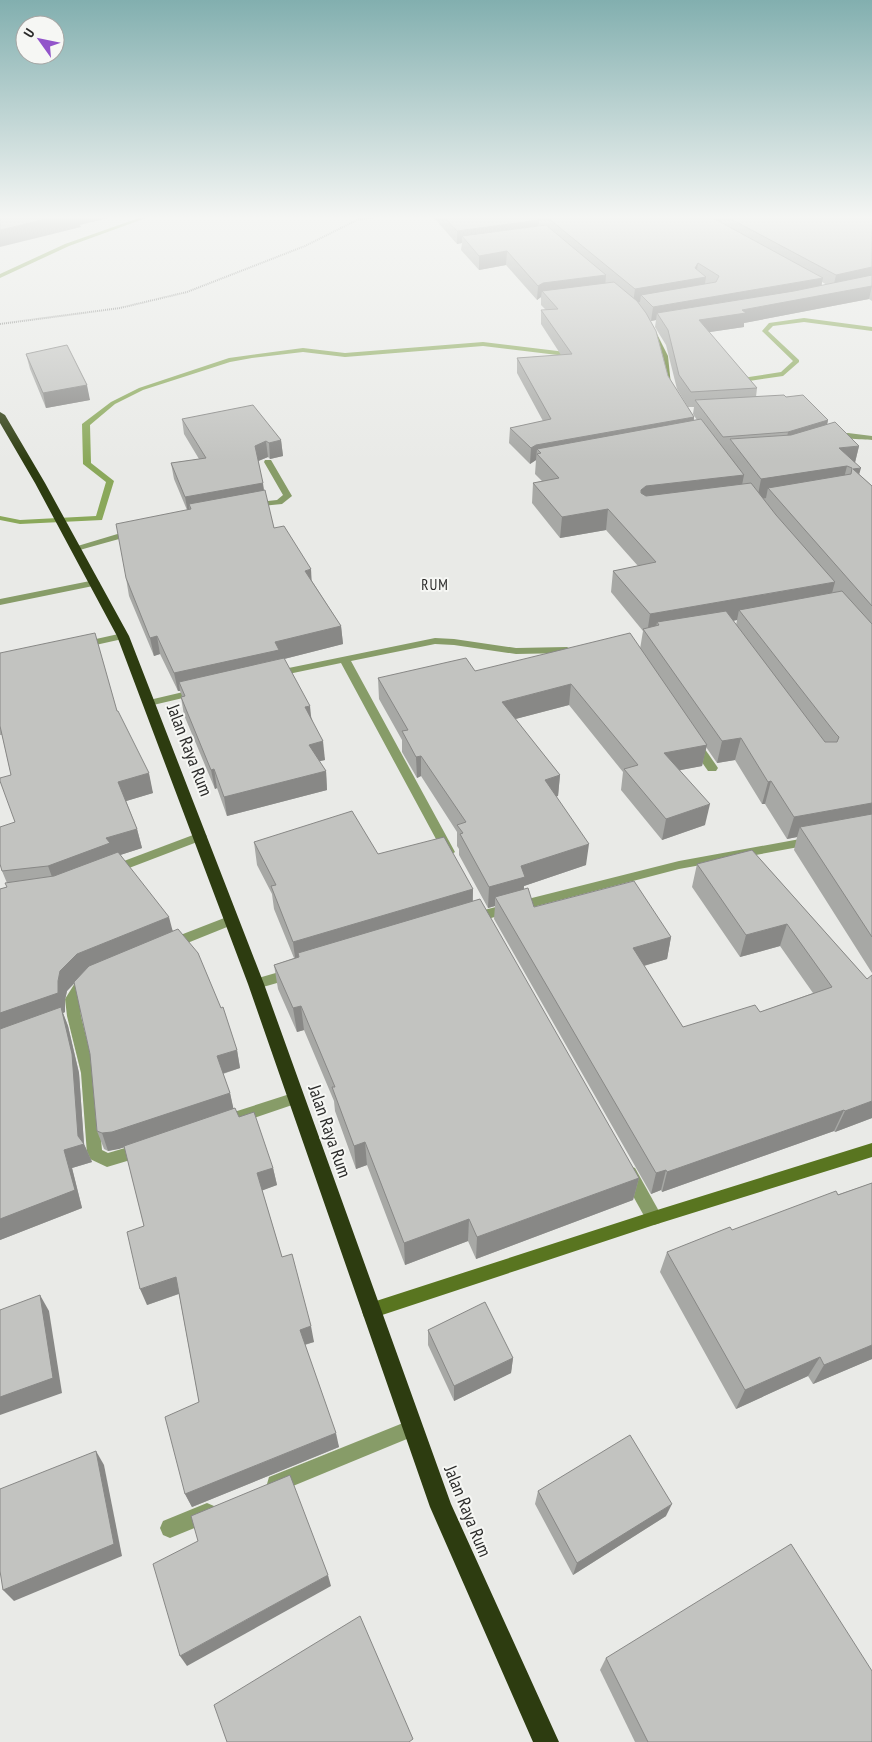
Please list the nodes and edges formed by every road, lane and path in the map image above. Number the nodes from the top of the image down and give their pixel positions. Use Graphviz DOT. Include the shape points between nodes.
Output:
graph roads {
  1 [pos="156,299"];
  2 [pos="658,323"];
  3 [pos="0,324"];
  4 [pos="671,390"];
  5 [pos="0,415"];
  6 [pos="872,438"];
  7 [pos="825,439"];
  8 [pos="268,462"];
  9 [pos="245,506"];
  10 [pos="142,530"];
  11 [pos="72,543"];
  12 [pos="95,583"];
  13 [pos="0,602"];
  14 [pos="123,636"];
  15 [pos="76,647"];
  16 [pos="578,649"];
  17 [pos="344,659"];
  18 [pos="260,678"];
  19 [pos="204,690"];
  20 [pos="148,702"];
  21 [pos="690,737"];
  22 [pos="712,768"];
  23 [pos="201,836"];
  24 [pos="820,839"];
  25 [pos="455,863"];
  26 [pos="102,874"];
  27 [pos="232,920"];
  28 [pos="455,924"];
  29 [pos="158,950"];
  30 [pos="304,970"];
  31 [pos="103,973"];
  32 [pos="256,984"];
  33 [pos="296,1098"];
  34 [pos="221,1123"];
  35 [pos="156,1145"];
  36 [pos="872,1150"];
  37 [pos="625,1166"];
  38 [pos="654,1218"];
  39 [pos="370,1310"];
  40 [pos="412,1428"];
  41 [pos="260,1491"];
  42 [pos="224,1506"];
  43 [pos="170,1528"];
  44 [pos="546,1742"];
  1 -- 3 [label="path" via="120,308"];
  2 -- 4 [label="street" via="646,322 664,356"];
  5 -- 11 [label="highway, Jalan Raya Rum"];
  6 -- 7 [label="street" via="839,435"];
  8 -- 9 [label="street" via="288,496 279,502"];
  10 -- 11 [label="street"];
  11 -- 12 [label="highway, Jalan Raya Rum"];
  12 -- 13 [label="street"];
  12 -- 14 [label="highway, Jalan Raya Rum"];
  14 -- 15 [label="street"];
  14 -- 20 [label="highway, Jalan Raya Rum"];
  16 -- 17 [label="street" via="518,652 450,640"];
  17 -- 18 [label="street"];
  17 -- 25 [label="street"];
  19 -- 20 [label="street"];
  20 -- 23 [label="highway, Jalan Raya Rum"];
  21 -- 22 [label="street"];
  23 -- 26 [label="street"];
  23 -- 27 [label="highway, Jalan Raya Rum"];
  24 -- 28 [label="street" via="679,865"];
  27 -- 29 [label="street"];
  27 -- 32 [label="highway, Jalan Raya Rum"];
  30 -- 32 [label="street"];
  31 -- 35 [label="street" via="80,987 72,999 69,1018 85,1055 94,1154 107,1160"];
  32 -- 33 [label="highway, Jalan Raya Rum"];
  33 -- 34 [label="street"];
  33 -- 39 [label="highway, Jalan Raya Rum"];
  36 -- 38 [label="street"];
  37 -- 38 [label="street"];
  38 -- 39 [label="street"];
  39 -- 40 [label="highway, Jalan Raya Rum"];
  40 -- 41 [label="street"];
  40 -- 44 [label="highway, Jalan Raya Rum" via="441,1507"];
  42 -- 43 [label="street"];
}
